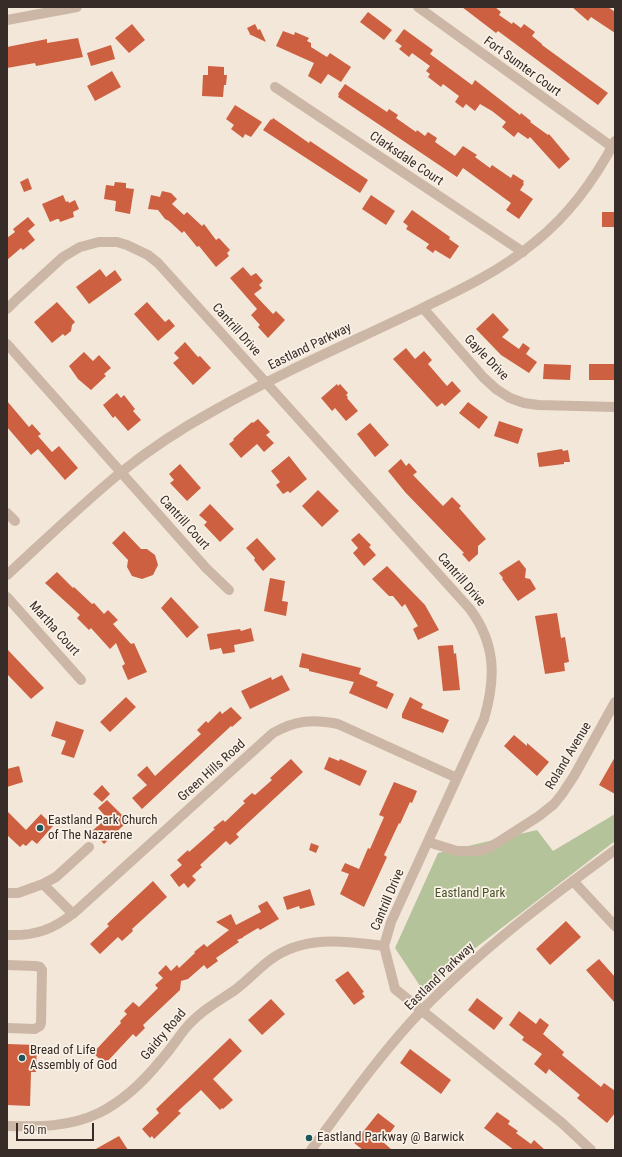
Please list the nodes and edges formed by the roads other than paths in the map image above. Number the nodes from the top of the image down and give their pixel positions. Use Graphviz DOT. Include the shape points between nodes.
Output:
graph roads {
  1 [pos="77,7"];
  2 [pos="418,7"];
  3 [pos="7,20"];
  4 [pos="275,87"];
  5 [pos="614,146"];
  6 [pos="523,252"];
  7 [pos="423,308"];
  8 [pos="7,309"];
  9 [pos="7,344"];
  10 [pos="266,383"];
  11 [pos="615,407"];
  12 [pos="121,472"];
  13 [pos="7,513"];
  14 [pos="15,522"];
  15 [pos="7,575"];
  16 [pos="229,590"];
  17 [pos="7,596"];
  18 [pos="81,680"];
  19 [pos="615,702"];
  20 [pos="457,778"];
  21 [pos="428,842"];
  22 [pos="89,847"];
  23 [pos="615,850"];
  24 [pos="573,881"];
  25 [pos="43,884"];
  26 [pos="7,893"];
  27 [pos="73,914"];
  28 [pos="615,926"];
  29 [pos="7,935"];
  30 [pos="384,946"];
  31 [pos="7,964"];
  32 [pos="421,1011"];
  33 [pos="7,1028"];
  34 [pos="7,1126"];
  35 [pos="312,1150"];
  36 [pos="591,1150"];
  1 -- 3 [label="street"];
  2 -- 5 [label="street, Fort Sumter Court"];
  4 -- 6 [label="street, Clarksdale Court"];
  5 -- 6 [label="street, Eastland Parkway" via="565,214"];
  6 -- 7 [label="street, Eastland Parkway" via="490,274"];
  7 -- 10 [label="street, Eastland Parkway"];
  7 -- 11 [label="street, Gayle Drive" via="483,377 510,398 538,405"];
  8 -- 10 [label="street, Cantrill Drive" via="72,250 99,242 117,242 148,255 158,264"];
  9 -- 12 [label="street"];
  10 -- 12 [label="street, Eastland Parkway" via="179,431"];
  10 -- 20 [label="street, Cantrill Drive" via="470,609 481,627 492,666 490,699 484,719"];
  12 -- 15 [label="street, Eastland Parkway"];
  12 -- 16 [label="street, Cantrill Court" via="206,568"];
  13 -- 14 [label="street"];
  17 -- 18 [label="street, Martha Court"];
  19 -- 21 [label="street, Roland Avenue" via="562,794 539,816 497,844 478,851 457,851"];
  20 -- 21 [label="street, Cantrill Drive"];
  20 -- 27 [label="street, Green Hills Road" via="338,724 311,721 291,724 273,734"];
  21 -- 30 [label="street, Cantrill Drive" via="391,922"];
  22 -- 25 [label="street" via="56,878"];
  23 -- 24 [label="street, Eastland Parkway"];
  24 -- 28 [label="street"];
  24 -- 32 [label="street, Eastland Parkway" via="531,912"];
  25 -- 26 [label="street" via="18,893"];
  25 -- 27 [label="street"];
  27 -- 29 [label="street, Green Hills Road" via="50,929 26,935"];
  30 -- 32 [label="street, Cantrill Drive" via="395,989"];
  30 -- 34 [label="street, Gaidry Road" via="325,941 284,952 200,1013 139,1084 111,1106 68,1124"];
  31 -- 33 [label="street" via="35,966 42,970 40,1026 35,1029"];
  32 -- 35 [label="street, Eastland Parkway" via="388,1049"];
  32 -- 36 [label="street, Cantrill Drive" via="562,1123"];
}
